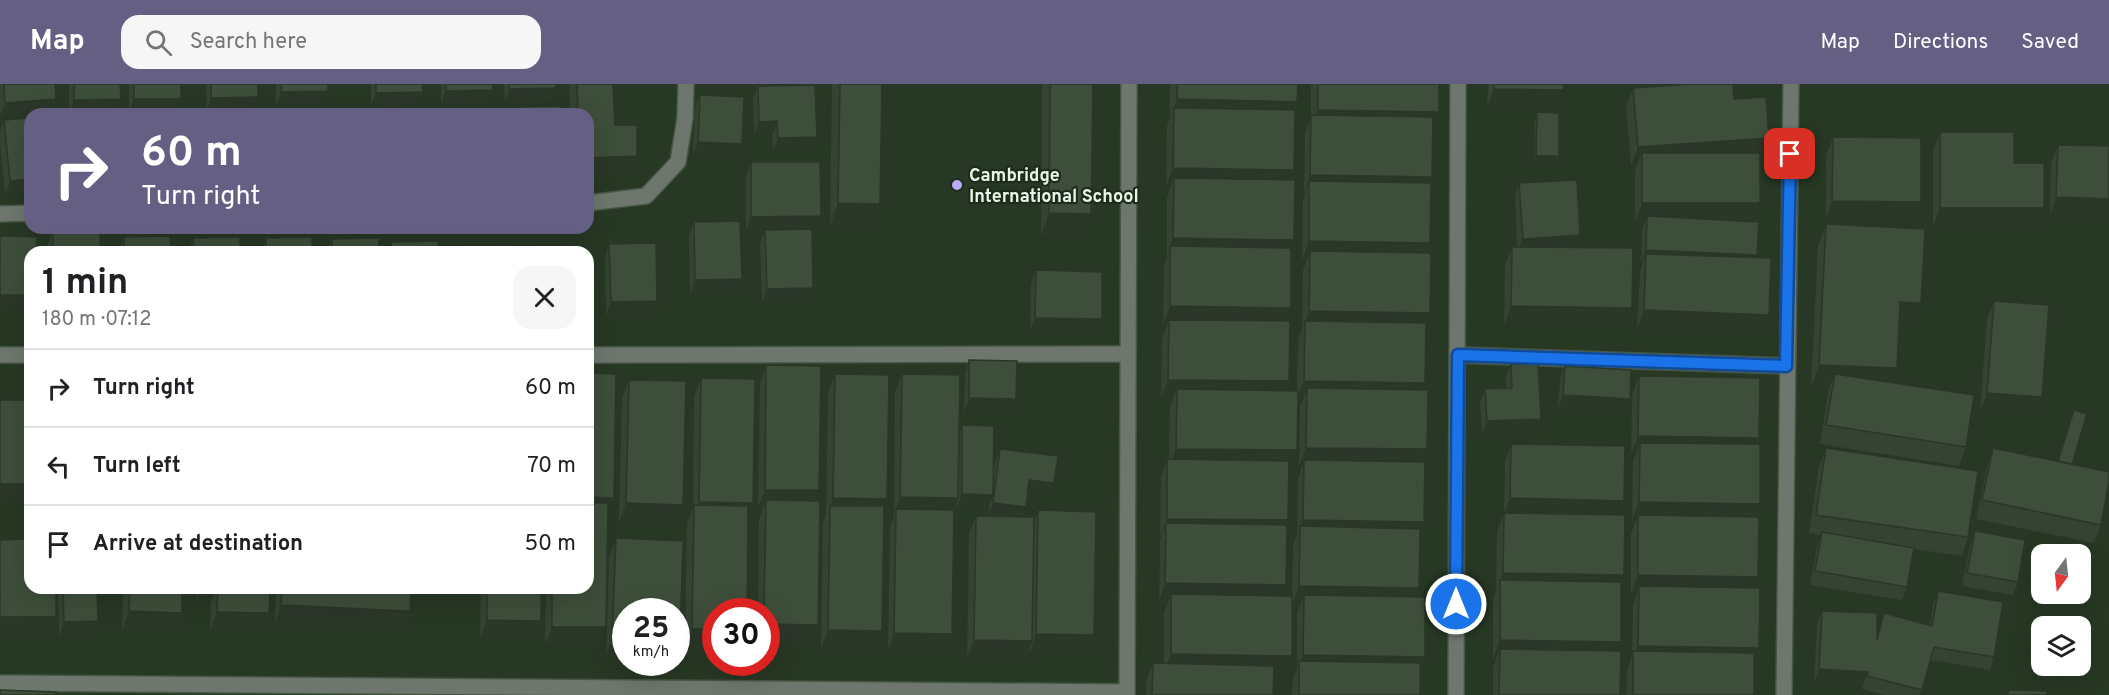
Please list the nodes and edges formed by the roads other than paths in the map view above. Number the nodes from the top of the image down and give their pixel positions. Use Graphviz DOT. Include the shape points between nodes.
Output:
graph roads {
  1 [pos="686,84"];
  2 [pos="1129,84"];
  3 [pos="1458,84"];
  4 [pos="1791,84"];
  5 [pos="594,202"];
  6 [pos="24,213"];
  7 [pos="0,214"];
  8 [pos="1128,354"];
  9 [pos="0,355"];
  10 [pos="24,355"];
  11 [pos="594,355"];
  12 [pos="1458,355"];
  13 [pos="1786,366"];
  14 [pos="0,684"];
  15 [pos="1127,693"];
  16 [pos="1456,695"];
  17 [pos="1784,695"];
  1 -- 5 [label="street" via="678,162 646,196"];
  2 -- 8 [label="street"];
  3 -- 12 [label="street"];
  4 -- 13 [label="street"];
  6 -- 7 [label="street"];
  8 -- 11 [label="street"];
  8 -- 15 [label="street"];
  9 -- 10 [label="street"];
  12 -- 13 [label="street"];
  12 -- 16 [label="street"];
  13 -- 17 [label="street"];
  14 -- 15 [label="street"];
}
